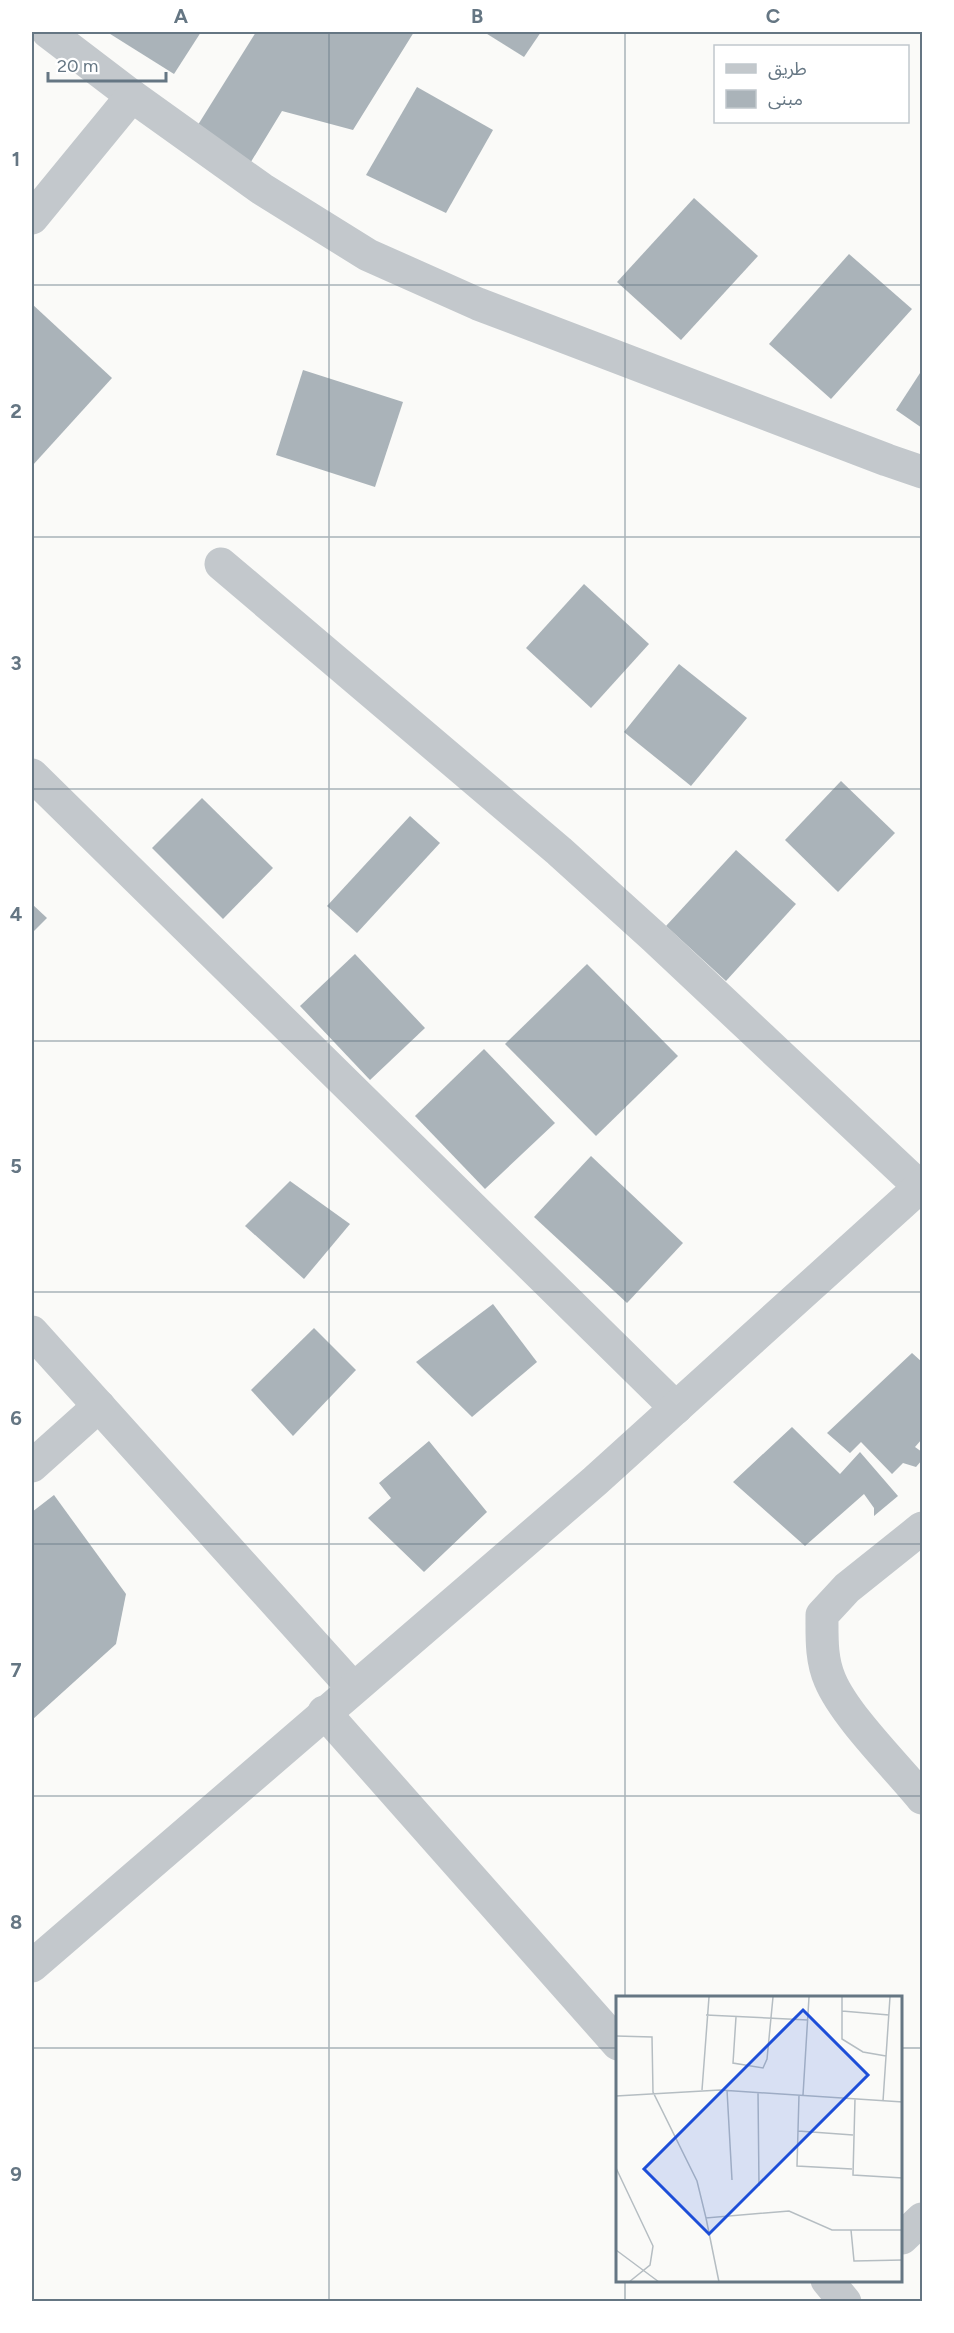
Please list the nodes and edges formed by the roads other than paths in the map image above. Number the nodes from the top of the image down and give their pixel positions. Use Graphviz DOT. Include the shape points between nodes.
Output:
graph roads {
  1 [pos="48,32"];
  2 [pos="132,96"];
  3 [pos="32,218"];
  4 [pos="922,472"];
  5 [pos="221,564"];
  6 [pos="32,775"];
  7 [pos="921,1186"];
  8 [pos="32,1332"];
  9 [pos="99,1406"];
  10 [pos="676,1408"];
  11 [pos="32,1466"];
  12 [pos="922,1528"];
  13 [pos="354,1688"];
  14 [pos="324,1712"];
  15 [pos="922,1798"];
  16 [pos="32,1966"];
  17 [pos="616,2042"];
  18 [pos="922,2219"];
  19 [pos="903,2237"];
  1 -- 2 [label="street"];
  2 -- 3 [label="street"];
  2 -- 4 [label="street" via="262,189 368,255 488,308"];
  5 -- 7 [label="street" via="559,850"];
  6 -- 10 [label="street"];
  7 -- 10 [label="street"];
  8 -- 9 [label="street"];
  9 -- 11 [label="street"];
  9 -- 13 [label="street"];
  10 -- 13 [label="street"];
  12 -- 15 [label="street" via="847,1588 822,1615 822,1647 830,1680 851,1714"];
  13 -- 14 [label="street"];
  14 -- 16 [label="street"];
  14 -- 17 [label="street"];
  18 -- 19 [label="street"];
}
